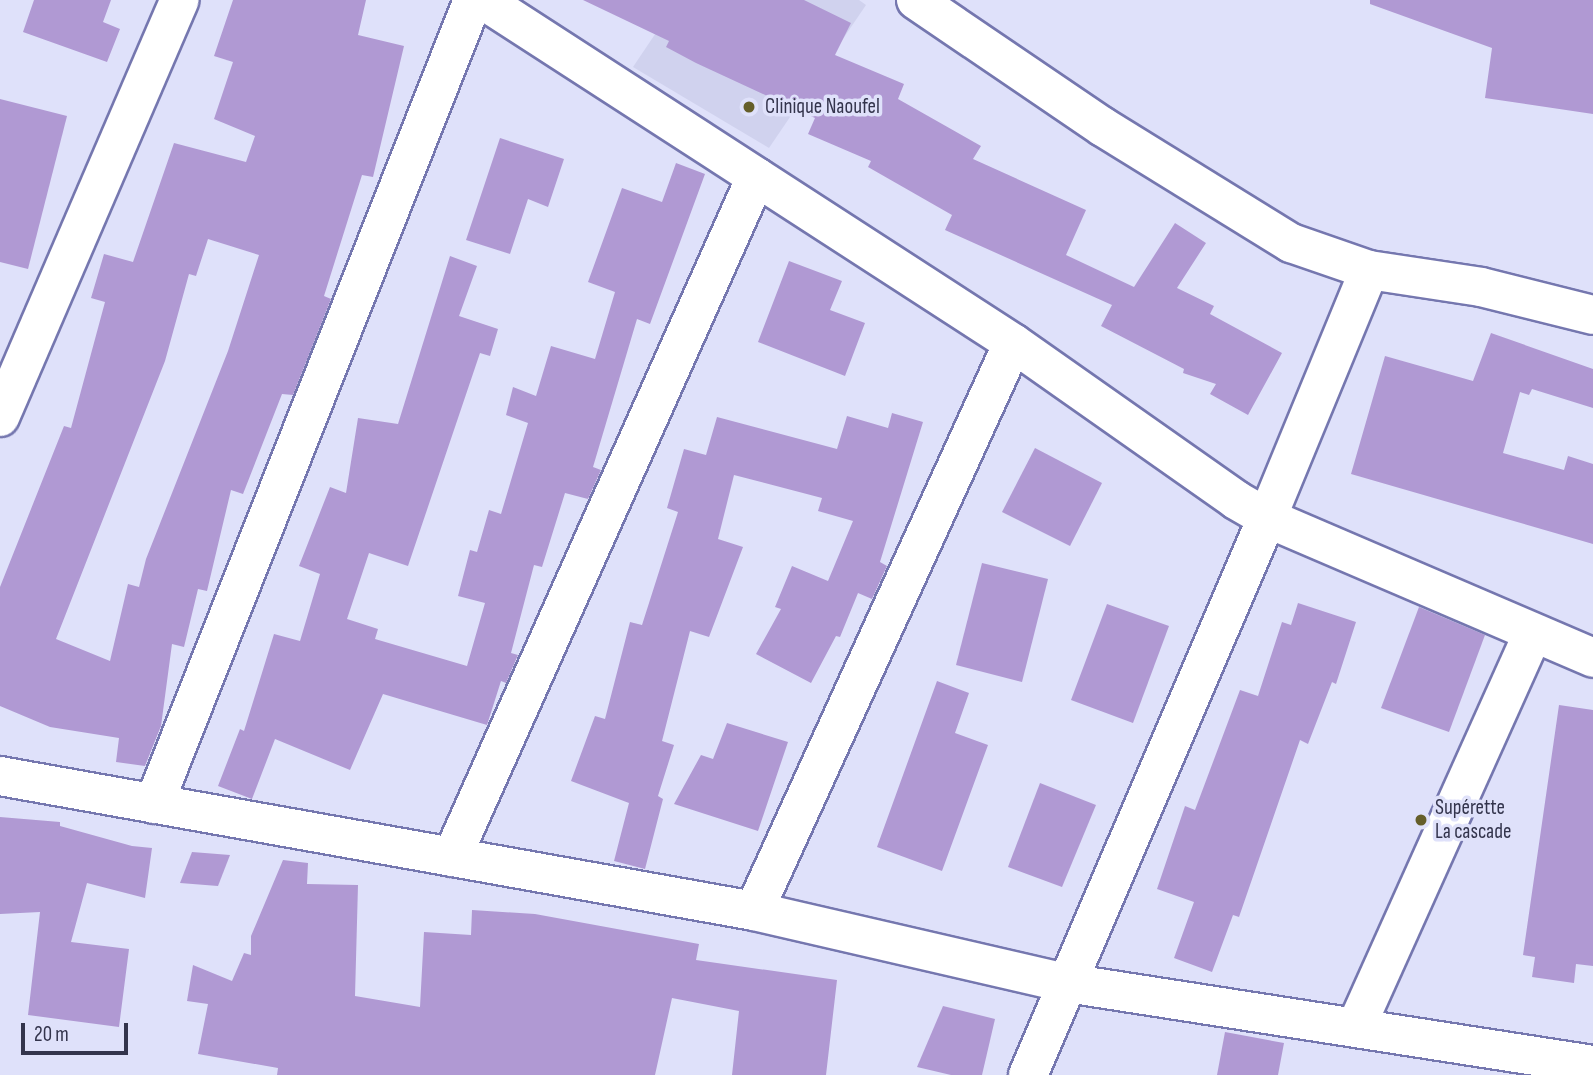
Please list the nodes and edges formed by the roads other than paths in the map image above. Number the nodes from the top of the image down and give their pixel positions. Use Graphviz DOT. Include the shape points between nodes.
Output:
graph roads {
  1 [pos="180,0"];
  2 [pos="473,0"];
  3 [pos="483,0"];
  4 [pos="916,0"];
  5 [pos="958,16"];
  6 [pos="756,177"];
  7 [pos="1369,270"];
  8 [pos="1593,315"];
  9 [pos="1013,343"];
  10 [pos="0,417"];
  11 [pos="1267,518"];
  12 [pos="1533,633"];
  13 [pos="1593,658"];
  14 [pos="0,776"];
  15 [pos="154,804"];
  16 [pos="452,857"];
  17 [pos="754,911"];
  18 [pos="1067,983"];
  19 [pos="1356,1027"];
  20 [pos="1593,1065"];
  21 [pos="1028,1075"];
  1 -- 10 [label="street"];
  2 -- 15 [label="street"];
  3 -- 6 [label="street"];
  4 -- 5 [label="street"];
  5 -- 7 [label="street" via="1103,127 1291,243"];
  6 -- 9 [label="street"];
  6 -- 16 [label="street"];
  7 -- 8 [label="street" via="1481,287"];
  7 -- 11 [label="street"];
  9 -- 11 [label="street"];
  9 -- 17 [label="street"];
  11 -- 12 [label="street"];
  11 -- 18 [label="street"];
  12 -- 13 [label="street"];
  12 -- 19 [label="street"];
  14 -- 15 [label="street"];
  15 -- 16 [label="street"];
  16 -- 17 [label="street"];
  17 -- 18 [label="street"];
  18 -- 19 [label="street"];
  18 -- 21 [label="street"];
  19 -- 20 [label="street"];
}
